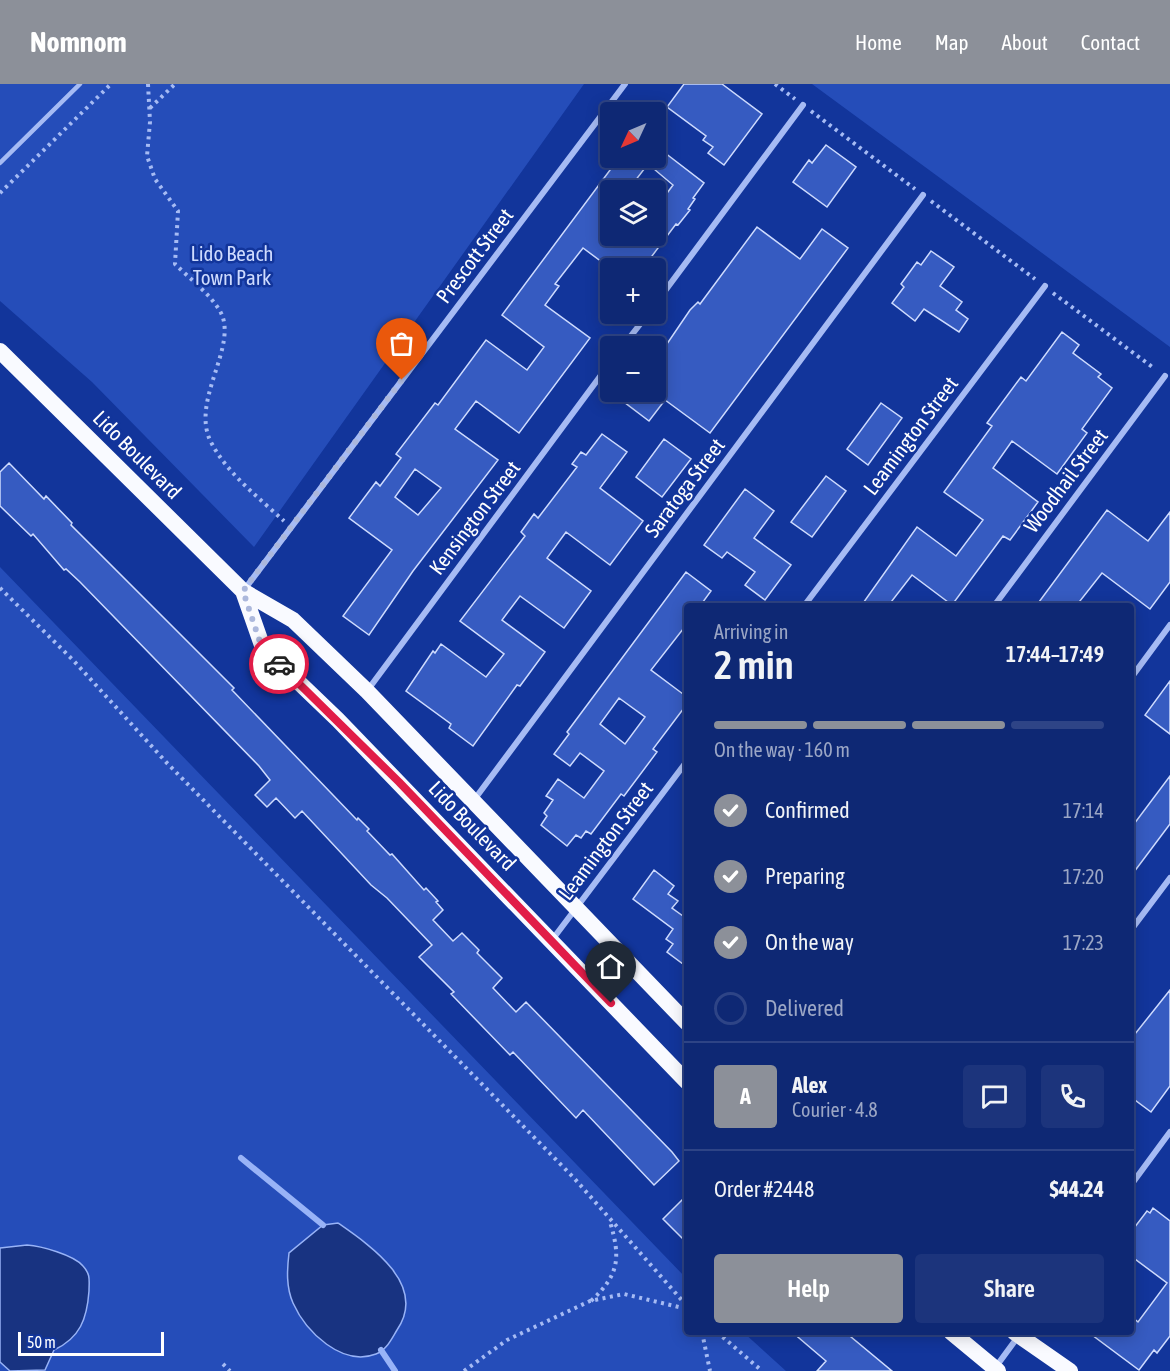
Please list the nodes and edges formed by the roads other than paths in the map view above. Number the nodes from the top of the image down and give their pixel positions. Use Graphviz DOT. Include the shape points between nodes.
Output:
graph roads {
  1 [pos="80,84"];
  2 [pos="625,84"];
  3 [pos="803,105"];
  4 [pos="0,163"];
  5 [pos="923,195"];
  6 [pos="1045,286"];
  7 [pos="666,290"];
  8 [pos="640,324"];
  9 [pos="631,336"];
  10 [pos="0,351"];
  11 [pos="600,376"];
  12 [pos="1164,376"];
  13 [pos="243,591"];
  14 [pos="806,603"];
  15 [pos="996,603"];
  16 [pos="1170,625"];
  17 [pos="1134,674"];
  18 [pos="367,691"];
  19 [pos="684,765"];
  20 [pos="474,801"];
  21 [pos="1170,878"];
  22 [pos="576,909"];
  23 [pos="1134,926"];
  24 [pos="551,941"];
  25 [pos="684,1020"];
  26 [pos="684,1079"];
  27 [pos="1170,1132"];
  28 [pos="1134,1181"];
  29 [pos="955,1335"];
  30 [pos="1017,1335"];
  31 [pos="1021,1335"];
  32 [pos="996,1370"];
  33 [pos="1070,1371"];
  1 -- 4 [label="lane"];
  2 -- 13 [label="street, Prescott Street"];
  3 -- 7 [label="street"];
  5 -- 20 [label="street, Saratoga Street"];
  6 -- 14 [label="street, Leamington Street"];
  8 -- 9 [label="street"];
  10 -- 13 [label="highway, Lido Boulevard"];
  11 -- 18 [label="street, Kensington Street"];
  12 -- 15 [label="street, Woodhail Street"];
  13 -- 18 [label="highway, Lido Boulevard" via="293,620"];
  13 -- 24 [label="highway, Lido Boulevard" via="262,648 338,720"];
  16 -- 17 [label="street"];
  18 -- 20 [label="highway, Lido Boulevard"];
  19 -- 22 [label="street, Leamington Street"];
  20 -- 22 [label="highway, Lido Boulevard"];
  21 -- 23 [label="street"];
  22 -- 24 [label="street, Leamington Street"];
  22 -- 25 [label="highway, Lido Boulevard"];
  24 -- 26 [label="highway, Lido Boulevard"];
  27 -- 28 [label="street"];
  29 -- 32 [label="highway"];
  30 -- 32 [label="street"];
  31 -- 33 [label="highway"];
}
